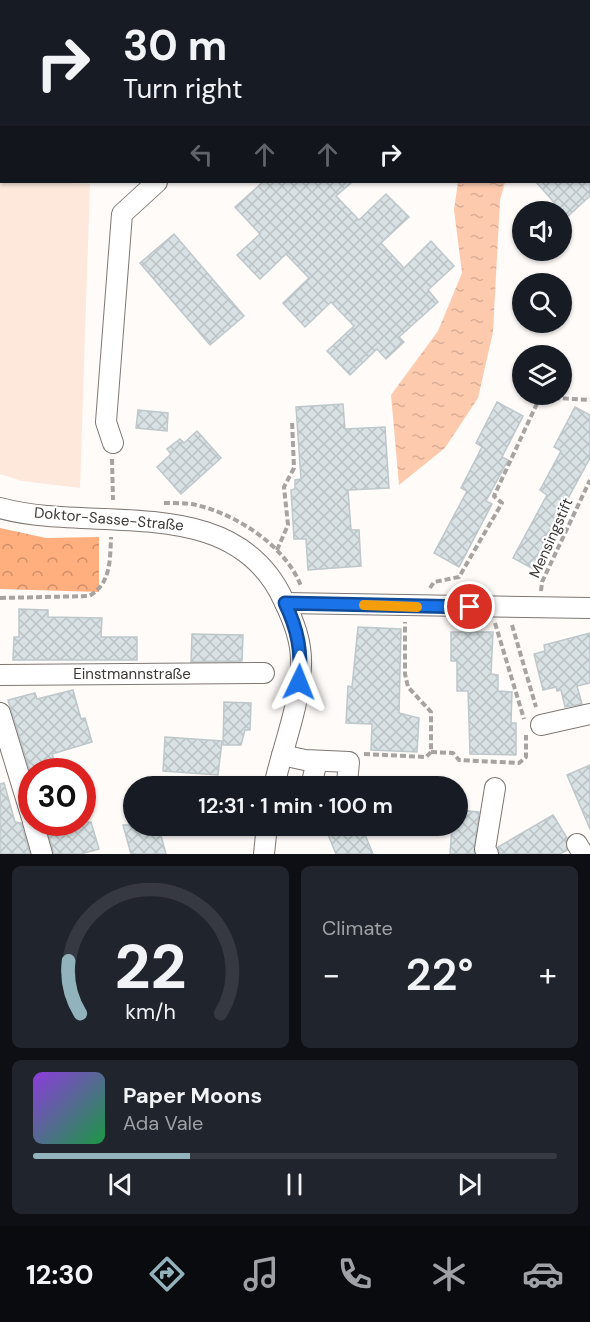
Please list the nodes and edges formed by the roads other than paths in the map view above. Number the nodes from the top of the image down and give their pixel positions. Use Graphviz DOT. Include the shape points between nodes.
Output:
graph roads {
  1 [pos="156,183"];
  2 [pos="113,443"];
  3 [pos="0,508"];
  4 [pos="285,603"];
  5 [pos="590,608"];
  6 [pos="264,673"];
  7 [pos="0,675"];
  8 [pos="0,712"];
  9 [pos="590,714"];
  10 [pos="530,727"];
  11 [pos="282,755"];
  12 [pos="317,761"];
  13 [pos="18,773"];
  14 [pos="277,776"];
  15 [pos="313,776"];
  16 [pos="348,776"];
  17 [pos="495,788"];
  18 [pos="37,836"];
  19 [pos="266,836"];
  20 [pos="42,854"];
  21 [pos="264,854"];
  22 [pos="488,854"];
  1 -- 2 [label="street" via="122,214 106,422"];
  3 -- 4 [label="street, Doktor-Sasse-Straße" via="68,519 189,526 210,532 262,568"];
  4 -- 5 [label="street"];
  4 -- 11 [label="street, Doktor-Sasse-Straße" via="295,624 301,665 298,699"];
  6 -- 7 [label="street, Einstmannstraße"];
  8 -- 13 [label="street"];
  9 -- 10 [label="street"];
  11 -- 12 [label="street"];
  11 -- 14 [label="street, Doktor-Sasse-Straße"];
  12 -- 15 [label="street"];
  12 -- 16 [label="street" via="349,762"];
  17 -- 22 [label="street" via="485,849"];
  18 -- 20 [label="street"];
  19 -- 21 [label="street"];
}
